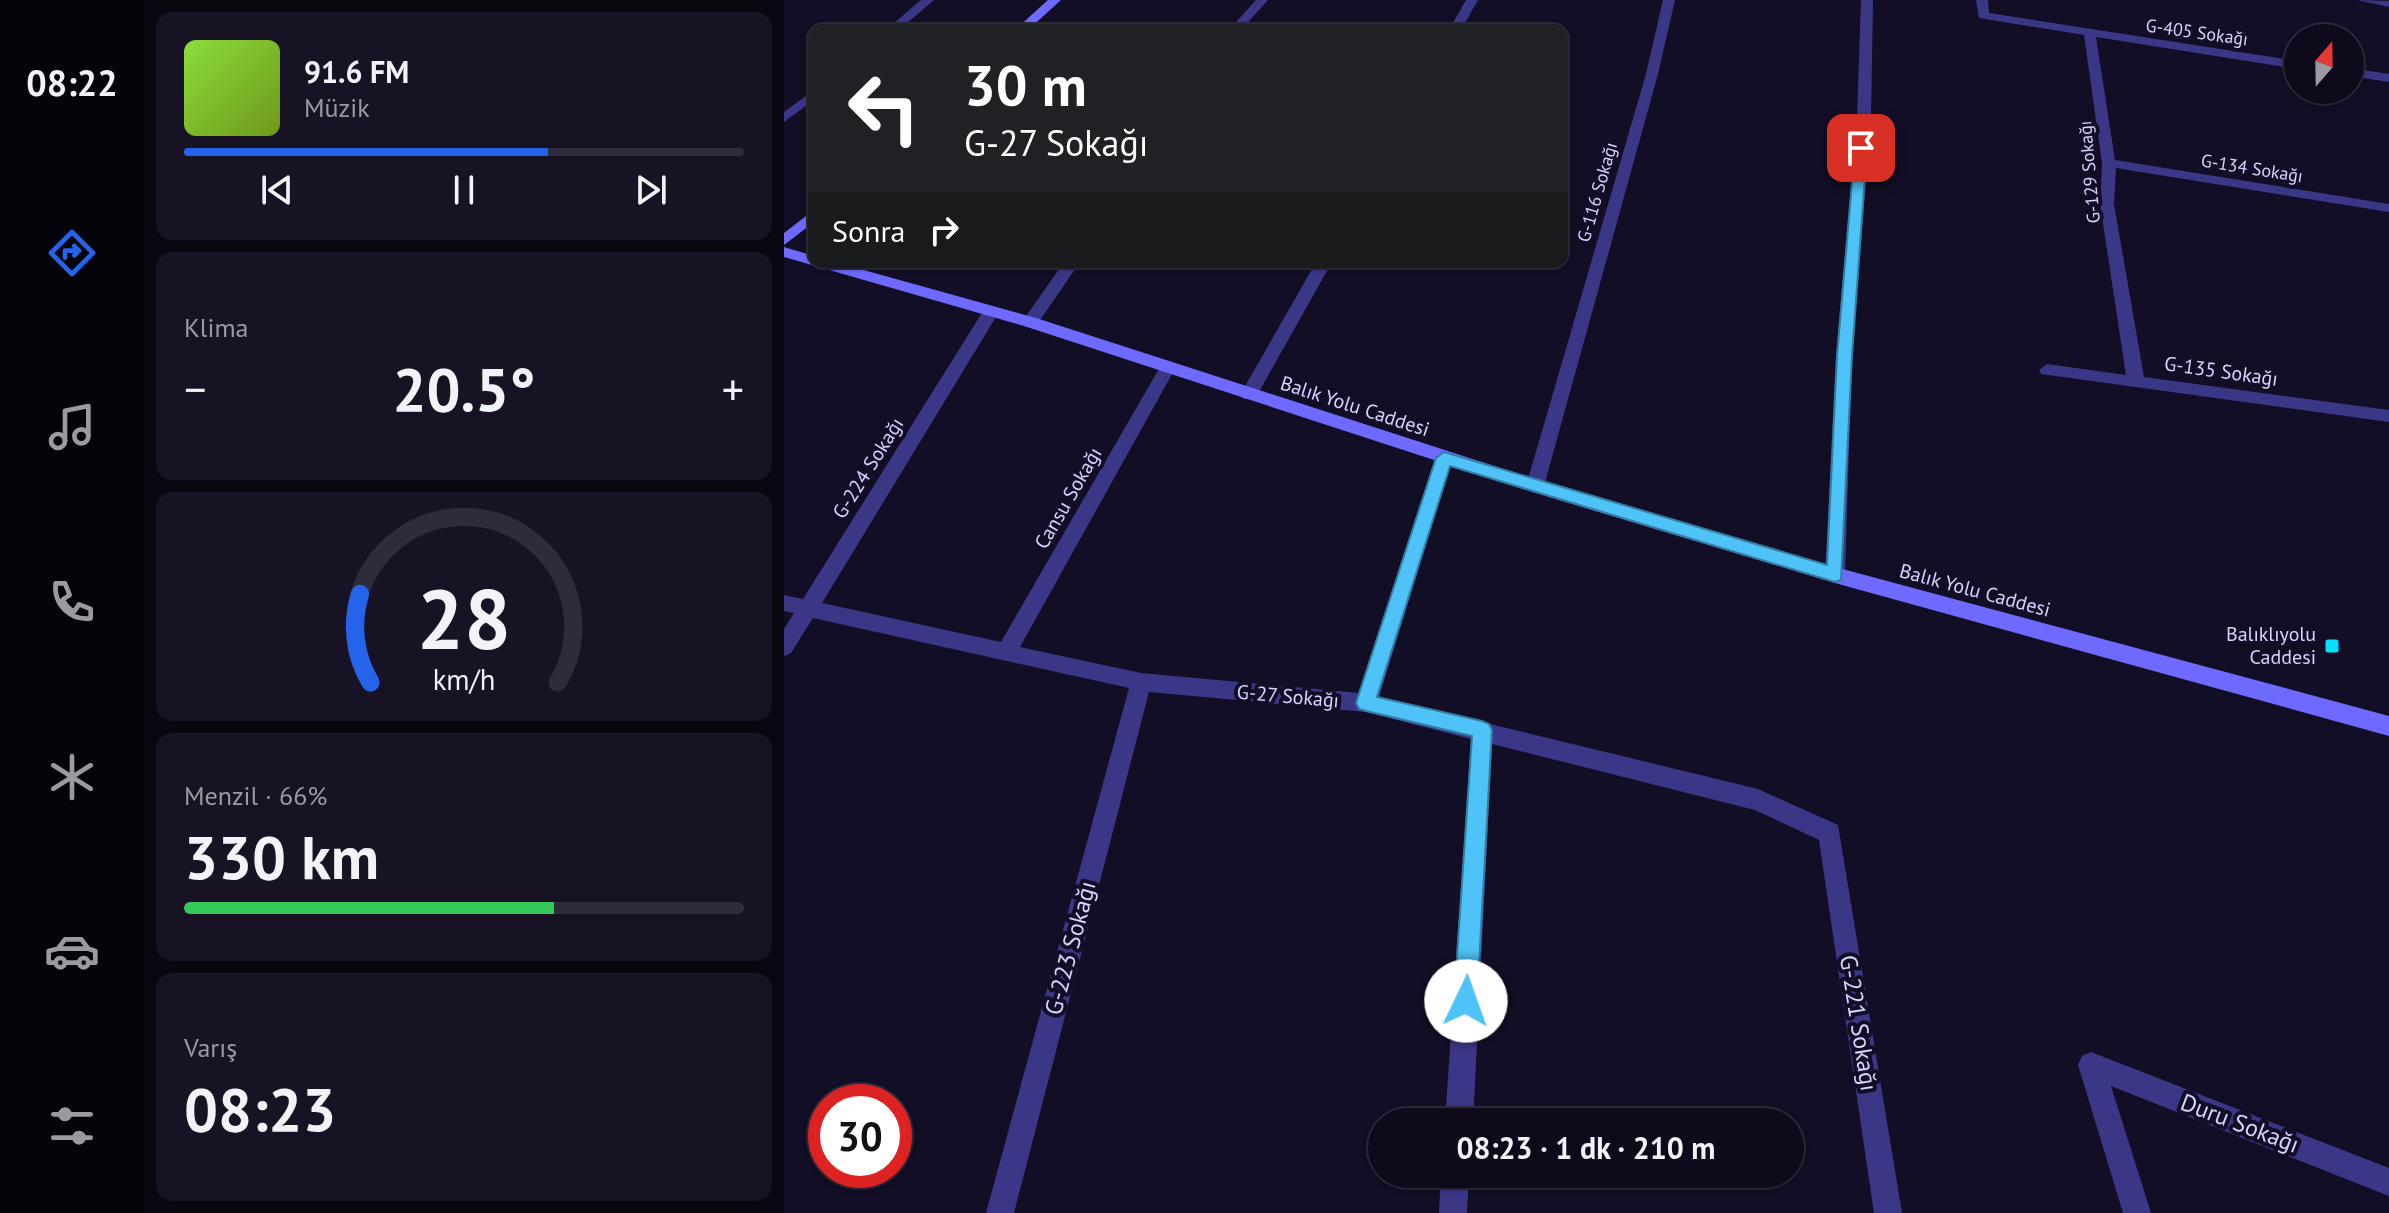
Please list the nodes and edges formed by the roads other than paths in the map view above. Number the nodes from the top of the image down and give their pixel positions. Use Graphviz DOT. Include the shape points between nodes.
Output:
graph roads {
  1 [pos="928,0"];
  2 [pos="1055,0"];
  3 [pos="1262,0"];
  4 [pos="1472,0"];
  5 [pos="1669,0"];
  6 [pos="1867,0"];
  7 [pos="1982,0"];
  8 [pos="2363,0"];
  9 [pos="2389,4"];
  10 [pos="899,24"];
  11 [pos="1028,24"];
  12 [pos="1240,24"];
  13 [pos="1458,24"];
  14 [pos="2090,34"];
  15 [pos="2284,63"];
  16 [pos="2364,74"];
  17 [pos="2389,78"];
  18 [pos="808,99"];
  19 [pos="784,118"];
  20 [pos="2109,163"];
  21 [pos="2389,208"];
  22 [pos="808,221"];
  23 [pos="784,250"];
  24 [pos="808,259"];
  25 [pos="837,268"];
  26 [pos="1068,268"];
  27 [pos="1321,268"];
  28 [pos="991,312"];
  29 [pos="1030,322"];
  30 [pos="1168,367"];
  31 [pos="2047,370"];
  32 [pos="2136,382"];
  33 [pos="1249,395"];
  34 [pos="2389,416"];
  35 [pos="1444,458"];
  36 [pos="1535,486"];
  37 [pos="1835,575"];
  38 [pos="784,603"];
  39 [pos="807,607"];
  40 [pos="784,647"];
  41 [pos="1007,651"];
  42 [pos="1141,682"];
  43 [pos="1366,703"];
  44 [pos="2389,726"];
  45 [pos="1482,730"];
  46 [pos="1830,833"];
  47 [pos="1460,1108"];
  48 [pos="2389,1182"];
  49 [pos="1454,1188"];
  50 [pos="1000,1213"];
  51 [pos="1453,1213"];
  52 [pos="1888,1213"];
  53 [pos="2137,1213"];
  1 -- 10 [label="street"];
  2 -- 11 [label="main road"];
  3 -- 12 [label="street"];
  4 -- 13 [label="street"];
  5 -- 36 [label="street, G-116 Sokağı"];
  6 -- 37 [label="street"];
  7 -- 14 [label="street" via="1983,16"];
  8 -- 9 [label="street"];
  14 -- 15 [label="street, G-405 Sokağı"];
  14 -- 20 [label="street, G-129 Sokağı"];
  16 -- 17 [label="street"];
  18 -- 19 [label="street"];
  20 -- 21 [label="street, G-134 Sokağı"];
  20 -- 32 [label="street, G-129 Sokağı" via="2107,204"];
  22 -- 23 [label="main road"];
  23 -- 24 [label="main road, Balık Yolu Caddesi"];
  25 -- 28 [label="main road, Balık Yolu Caddesi"];
  26 -- 29 [label="street"];
  27 -- 33 [label="street"];
  28 -- 29 [label="main road, Balık Yolu Caddesi"];
  28 -- 39 [label="street, G-224 Sokağı"];
  29 -- 30 [label="main road, Balık Yolu Caddesi"];
  30 -- 33 [label="main road, Balık Yolu Caddesi"];
  30 -- 41 [label="street, Cansu Sokağı"];
  31 -- 32 [label="street, G-135 Sokağı"];
  32 -- 34 [label="street, G-135 Sokağı"];
  33 -- 35 [label="main road, Balık Yolu Caddesi"];
  35 -- 36 [label="main road, Balık Yolu Caddesi"];
  35 -- 43 [label="street"];
  36 -- 37 [label="main road, Balık Yolu Caddesi"];
  37 -- 44 [label="main road, Balık Yolu Caddesi"];
  38 -- 39 [label="street, G-27 Sokağı"];
  39 -- 40 [label="street, G-224 Sokağı"];
  39 -- 41 [label="street, G-27 Sokağı"];
  41 -- 42 [label="street, G-27 Sokağı"];
  42 -- 43 [label="street, G-27 Sokağı"];
  42 -- 50 [label="street, G-223 Sokağı"];
  43 -- 45 [label="street, G-27 Sokağı"];
  45 -- 46 [label="street, G-27 Sokağı" via="1758,800"];
  45 -- 47 [label="street"];
  46 -- 52 [label="street, G-221 Sokağı"];
  48 -- 53 [label="street, Duru Sokağı" via="2091,1065"];
  49 -- 51 [label="street"];
}
